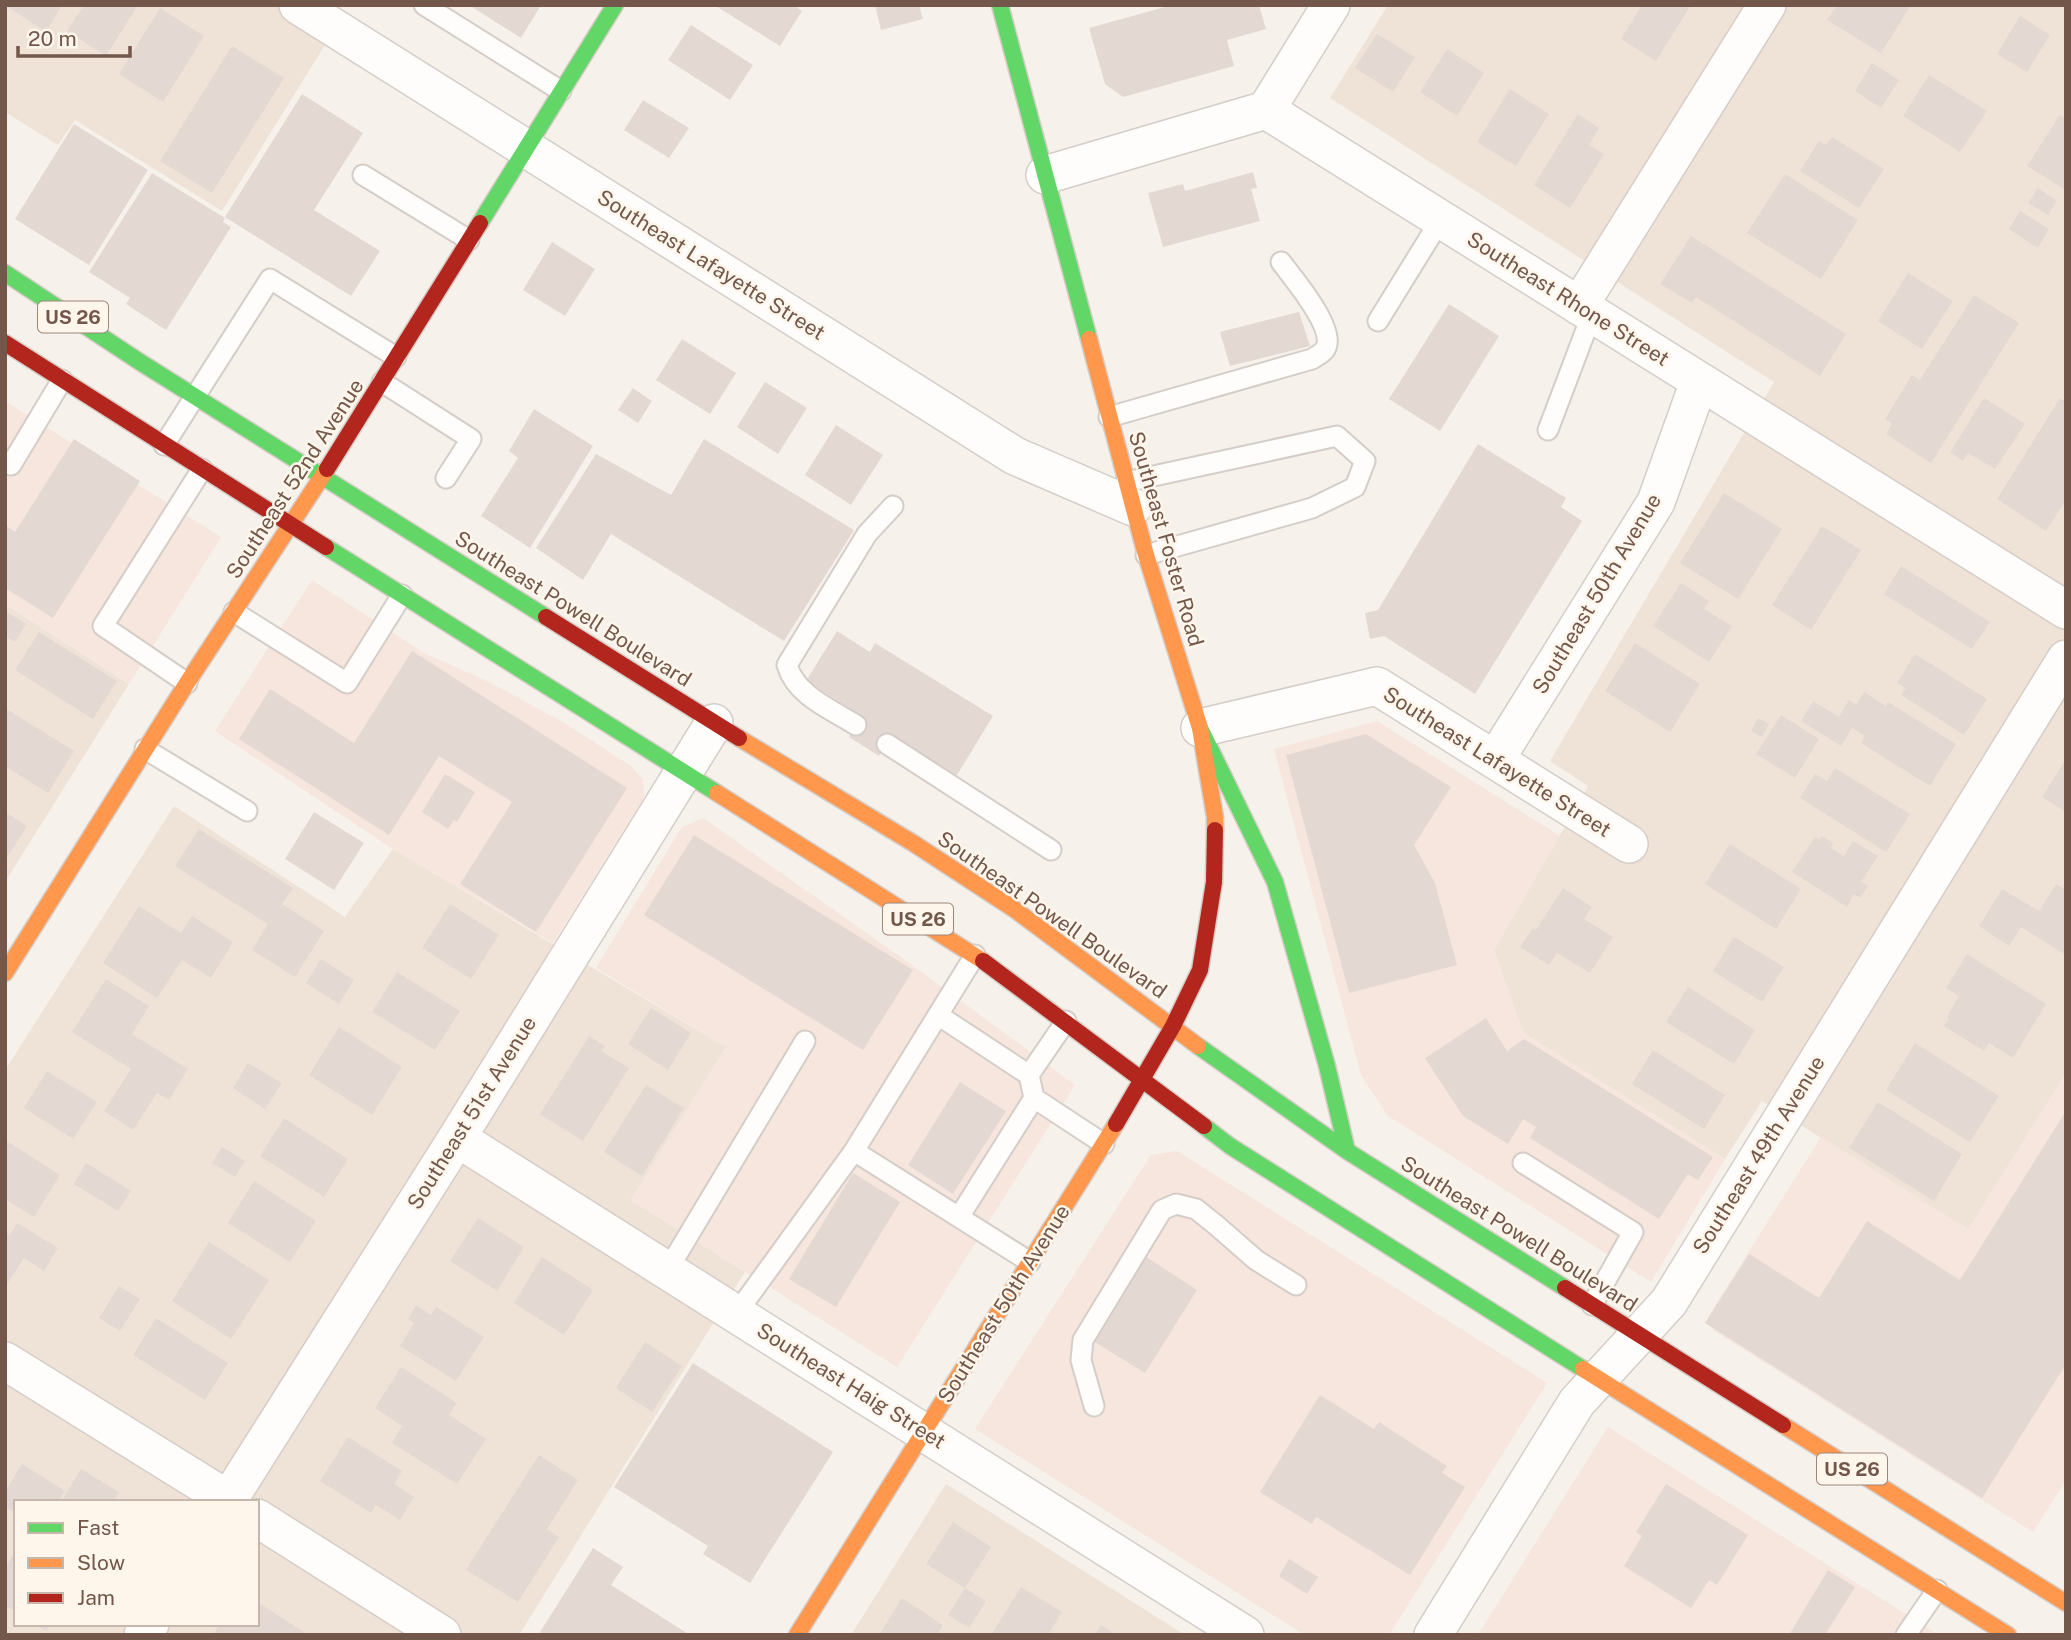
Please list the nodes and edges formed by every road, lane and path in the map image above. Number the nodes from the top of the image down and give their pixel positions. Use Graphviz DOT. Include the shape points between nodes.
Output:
graph roads {
  1 [pos="424,5"];
  2 [pos="615,5"];
  3 [pos="1000,5"];
  4 [pos="1331,5"];
  5 [pos="1767,5"];
  6 [pos="322,11"];
  7 [pos="561,91"];
  8 [pos="1266,110"];
  9 [pos="526,148"];
  10 [pos="363,175"];
  11 [pos="1045,175"];
  12 [pos="1441,219"];
  13 [pos="469,240"];
  14 [pos="1281,262"];
  15 [pos="5,273"];
  16 [pos="1585,310"];
  17 [pos="1378,321"];
  18 [pos="5,343"];
  19 [pos="396,357"];
  20 [pos="62,380"];
  21 [pos="382,382"];
  22 [pos="1699,382"];
  23 [pos="196,396"];
  24 [pos="1109,417"];
  25 [pos="1548,430"];
  26 [pos="164,445"];
  27 [pos="5,461"];
  28 [pos="202,469"];
  29 [pos="323,477"];
  30 [pos="446,478"];
  31 [pos="1130,495"];
  32 [pos="893,506"];
  33 [pos="292,525"];
  34 [pos="1146,555"];
  35 [pos="402,595"];
  36 [pos="2066,610"];
  37 [pos="234,612"];
  38 [pos="2066,659"];
  39 [pos="187,683"];
  40 [pos="714,723"];
  41 [pos="856,725"];
  42 [pos="1200,728"];
  43 [pos="887,744"];
  44 [pos="145,749"];
  45 [pos="1495,760"];
  46 [pos="684,771"];
  47 [pos="247,811"];
  48 [pos="1629,844"];
  49 [pos="1051,850"];
  50 [pos="975,955"];
  51 [pos="5,973"];
  52 [pos="938,1015"];
  53 [pos="1066,1021"];
  54 [pos="1173,1026"];
  55 [pos="805,1041"];
  56 [pos="1028,1075"];
  57 [pos="1142,1080"];
  58 [pos="1034,1097"];
  59 [pos="457,1138"];
  60 [pos="1104,1144"];
  61 [pos="854,1151"];
  62 [pos="1348,1151"];
  63 [pos="1523,1163"];
  64 [pos="960,1217"];
  65 [pos="1030,1262"];
  66 [pos="667,1271"];
  67 [pos="1296,1285"];
  68 [pos="1592,1305"];
  69 [pos="736,1314"];
  70 [pos="1639,1334"];
  71 [pos="5,1361"];
  72 [pos="1599,1378"];
  73 [pos="1094,1406"];
  74 [pos="923,1433"];
  75 [pos="228,1500"];
  76 [pos="239,1500"];
  77 [pos="259,1520"];
  78 [pos="1937,1590"];
  79 [pos="2066,1603"];
  80 [pos="442,1635"];
  81 [pos="797,1635"];
  82 [pos="1245,1635"];
  83 [pos="1433,1635"];
  84 [pos="1906,1635"];
  85 [pos="2008,1635"];
  1 -- 7 [label="lane"];
  2 -- 7 [label="main road, Southeast 52nd Avenue"];
  3 -- 11 [label="main road, Southeast Foster Road"];
  4 -- 8 [label="street"];
  5 -- 16 [label="street"];
  6 -- 9 [label="street, Southeast Lafayette Street"];
  7 -- 9 [label="main road, Southeast 52nd Avenue"];
  8 -- 11 [label="street"];
  8 -- 12 [label="street, Southeast Rhone Street"];
  9 -- 13 [label="main road, Southeast 52nd Avenue"];
  9 -- 31 [label="street, Southeast Lafayette Street" via="1015,456"];
  10 -- 13 [label="lane"];
  11 -- 24 [label="main road, Southeast Foster Road"];
  12 -- 16 [label="street, Southeast Rhone Street"];
  12 -- 17 [label="lane"];
  13 -- 19 [label="main road, Southeast 52nd Avenue"];
  14 -- 24 [label="lane" via="1316,308 1326,336 1323,352 1312,359"];
  15 -- 23 [label="main road, Southeast Powell Boulevard / US 26"];
  16 -- 22 [label="street, Southeast Rhone Street"];
  16 -- 25 [label="lane"];
  18 -- 20 [label="main road, US 26"];
  19 -- 21 [label="main road, Southeast 52nd Avenue"];
  19 -- 23 [label="lane" via="270,279"];
  20 -- 26 [label="main road, US 26"];
  20 -- 27 [label="lane" via="12,465"];
  21 -- 29 [label="main road, Southeast 52nd Avenue"];
  21 -- 30 [label="lane" via="471,439"];
  22 -- 36 [label="street, Southeast Rhone Street"];
  22 -- 45 [label="street, Southeast 50th Avenue" via="1656,502"];
  23 -- 26 [label="lane"];
  23 -- 29 [label="main road, Southeast Powell Boulevard / US 26"];
  24 -- 31 [label="main road, Southeast Foster Road"];
  26 -- 28 [label="main road, US 26"];
  28 -- 33 [label="main road, US 26"];
  28 -- 39 [label="lane" via="103,626"];
  29 -- 33 [label="main road, Southeast 52nd Avenue"];
  29 -- 40 [label="main road, Southeast Powell Boulevard / US 26"];
  31 -- 34 [label="main road, Southeast Foster Road"];
  31 -- 34 [label="lane" via="1337,436 1365,461 1354,487 1312,508"];
  32 -- 41 [label="lane" via="867,534 787,666 803,692"];
  33 -- 35 [label="main road, US 26"];
  33 -- 37 [label="main road, Southeast 52nd Avenue"];
  34 -- 42 [label="main road, Southeast Foster Road"];
  35 -- 37 [label="lane" via="347,683"];
  35 -- 46 [label="main road, US 26"];
  37 -- 39 [label="main road, Southeast 52nd Avenue"];
  38 -- 70 [label="street, Southeast 49th Avenue" via="1669,1302"];
  39 -- 44 [label="main road, Southeast 52nd Avenue"];
  40 -- 46 [label="street, Southeast 51st Avenue"];
  40 -- 54 [label="main road, Southeast Powell Boulevard / US 26" via="1014,909"];
  42 -- 45 [label="street, Southeast Lafayette Street" via="1377,686"];
  42 -- 54 [label="main road, Southeast Foster Road" via="1215,817 1214,882 1200,970"];
  42 -- 62 [label="main road" via="1275,882"];
  43 -- 49 [label="lane"];
  44 -- 47 [label="lane"];
  44 -- 51 [label="main road, Southeast 52nd Avenue"];
  45 -- 48 [label="street, Southeast Lafayette Street"];
  46 -- 50 [label="main road, US 26"];
  46 -- 59 [label="street, Southeast 51st Avenue"];
  50 -- 52 [label="lane"];
  50 -- 53 [label="main road, US 26"];
  52 -- 56 [label="lane"];
  52 -- 61 [label="lane"];
  53 -- 56 [label="lane"];
  53 -- 57 [label="main road, US 26"];
  54 -- 57 [label="main road, Southeast Foster Road"];
  54 -- 62 [label="main road, Southeast Powell Boulevard / US 26"];
  55 -- 66 [label="lane"];
  56 -- 58 [label="lane"];
  57 -- 60 [label="main road, Southeast 50th Avenue"];
  57 -- 72 [label="main road, US 26" via="1230,1146"];
  58 -- 60 [label="lane"];
  58 -- 64 [label="lane"];
  59 -- 66 [label="street, Southeast Haig Street"];
  59 -- 76 [label="street, Southeast 51st Avenue"];
  60 -- 65 [label="main road, Southeast 50th Avenue"];
  61 -- 64 [label="lane"];
  61 -- 69 [label="lane"];
  62 -- 68 [label="main road, Southeast Powell Boulevard / US 26"];
  63 -- 68 [label="lane" via="1633,1232"];
  64 -- 65 [label="lane"];
  65 -- 74 [label="main road, Southeast 50th Avenue"];
  66 -- 69 [label="street, Southeast Haig Street"];
  67 -- 73 [label="lane" via="1256,1260 1196,1209 1176,1204 1162,1210 1083,1340 1080,1360"];
  68 -- 70 [label="main road, Southeast Powell Boulevard / US 26"];
  69 -- 74 [label="street, Southeast Haig Street"];
  70 -- 72 [label="street, Southeast 49th Avenue"];
  70 -- 79 [label="main road, Southeast Powell Boulevard / US 26"];
  71 -- 75 [label="street"];
  72 -- 78 [label="main road, US 26"];
  72 -- 83 [label="street, Southeast 49th Avenue" via="1577,1402"];
  74 -- 81 [label="main road, Southeast 50th Avenue"];
  74 -- 82 [label="street, Southeast Haig Street"];
  77 -- 80 [label="street"];
  78 -- 84 [label="lane"];
  78 -- 85 [label="main road, US 26"];
}
